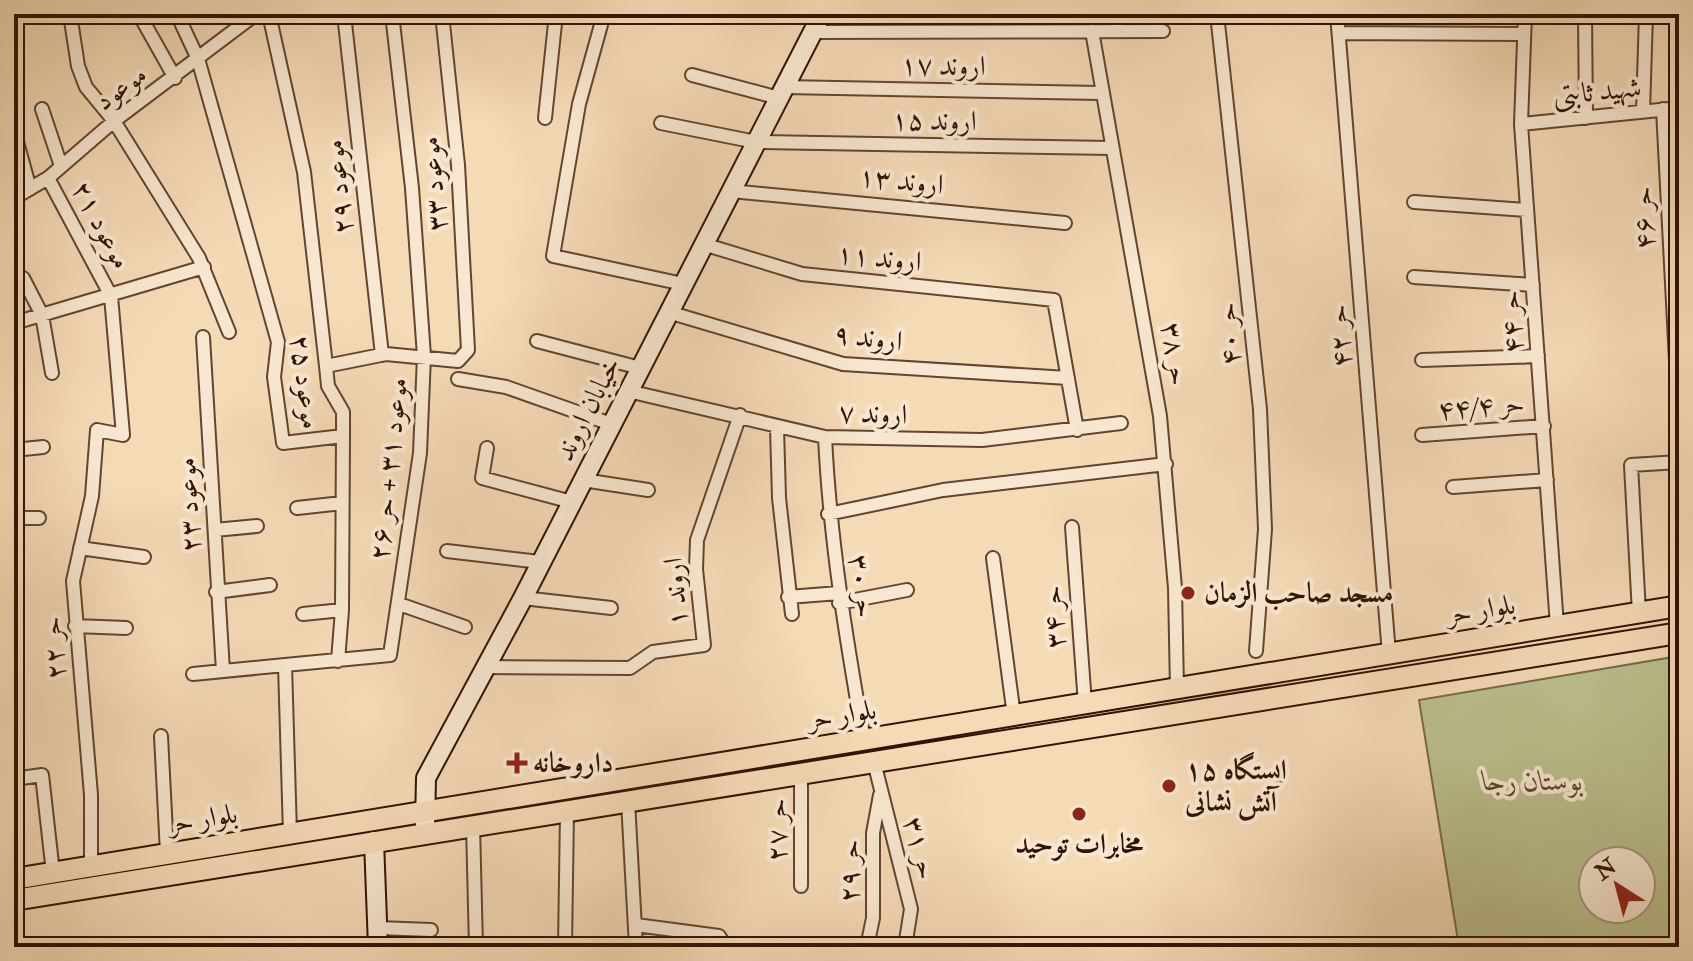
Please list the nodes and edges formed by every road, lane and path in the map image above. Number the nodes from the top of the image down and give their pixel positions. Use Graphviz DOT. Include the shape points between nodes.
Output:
graph roads {
  1 [pos="139,14"];
  2 [pos="177,14"];
  3 [pos="256,14"];
  4 [pos="269,14"];
  5 [pos="344,14"];
  6 [pos="392,14"];
  7 [pos="442,14"];
  8 [pos="556,14"];
  9 [pos="604,14"];
  10 [pos="822,14"];
  11 [pos="1117,14"];
  12 [pos="1217,14"];
  13 [pos="1337,14"];
  14 [pos="1525,14"];
  15 [pos="1585,14"];
  16 [pos="1646,14"];
  17 [pos="70,15"];
  18 [pos="1092,31"];
  19 [pos="1118,31"];
  20 [pos="1163,31"];
  21 [pos="813,32"];
  22 [pos="1339,33"];
  23 [pos="1524,34"];
  24 [pos="198,59"];
  25 [pos="692,75"];
  26 [pos="175,78"];
  27 [pos="781,93"];
  28 [pos="1101,93"];
  29 [pos="1679,108"];
  30 [pos="42,109"];
  31 [pos="1663,109"];
  32 [pos="1643,111"];
  33 [pos="545,118"];
  34 [pos="1586,118"];
  35 [pos="114,121"];
  36 [pos="661,123"];
  37 [pos="1521,124"];
  38 [pos="14,131"];
  39 [pos="756,142"];
  40 [pos="1112,148"];
  41 [pos="61,166"];
  42 [pos="48,178"];
  43 [pos="30,189"];
  44 [pos="731,191"];
  45 [pos="14,198"];
  46 [pos="1414,202"];
  47 [pos="1527,210"];
  48 [pos="1065,223"];
  49 [pos="703,244"];
  50 [pos="204,267"];
  51 [pos="1414,277"];
  52 [pos="23,278"];
  53 [pos="683,284"];
  54 [pos="1533,285"];
  55 [pos="111,296"];
  56 [pos="668,312"];
  57 [pos="42,315"];
  58 [pos="14,323"];
  59 [pos="229,332"];
  60 [pos="203,337"];
  61 [pos="537,341"];
  62 [pos="468,350"];
  63 [pos="382,355"];
  64 [pos="424,356"];
  65 [pos="1538,356"];
  66 [pos="1422,360"];
  67 [pos="326,366"];
  68 [pos="640,368"];
  69 [pos="52,373"];
  70 [pos="1068,378"];
  71 [pos="458,379"];
  72 [pos="628,391"];
  73 [pos="740,415"];
  74 [pos="1679,419"];
  75 [pos="1121,423"];
  76 [pos="611,424"];
  77 [pos="1544,426"];
  78 [pos="777,428"];
  79 [pos="1077,430"];
  80 [pos="1422,435"];
  81 [pos="343,436"];
  82 [pos="825,437"];
  83 [pos="43,447"];
  84 [pos="487,448"];
  85 [pos="14,450"];
  86 [pos="1679,462"];
  87 [pos="1166,464"];
  88 [pos="583,480"];
  89 [pos="1547,480"];
  90 [pos="1453,487"];
  91 [pos="648,490"];
  92 [pos="572,502"];
  93 [pos="342,503"];
  94 [pos="297,508"];
  95 [pos="828,514"];
  96 [pos="14,518"];
  97 [pos="39,518"];
  98 [pos="257,526"];
  99 [pos="1072,527"];
  100 [pos="215,530"];
  101 [pos="80,548"];
  102 [pos="447,551"];
  103 [pos="144,557"];
  104 [pos="993,558"];
  105 [pos="540,562"];
  106 [pos="270,585"];
  107 [pos="907,590"];
  108 [pos="216,592"];
  109 [pos="788,597"];
  110 [pos="523,598"];
  111 [pos="839,598"];
  112 [pos="399,604"];
  113 [pos="1679,606"];
  114 [pos="611,608"];
  115 [pos="342,610"];
  116 [pos="1639,613"];
  117 [pos="303,614"];
  118 [pos="792,614"];
  119 [pos="75,626"];
  120 [pos="1557,626"];
  121 [pos="465,627"];
  122 [pos="126,628"];
  123 [pos="1679,633"];
  124 [pos="1256,651"];
  125 [pos="1389,654"];
  126 [pos="338,661"];
  127 [pos="285,665"];
  128 [pos="484,667"];
  129 [pos="223,671"];
  130 [pos="193,674"];
  131 [pos="1177,689"];
  132 [pos="1085,704"];
  133 [pos="1014,716"];
  134 [pos="161,736"];
  135 [pos="864,740"];
  136 [pos="874,762"];
  137 [pos="801,774"];
  138 [pos="14,779"];
  139 [pos="880,795"];
  140 [pos="628,801"];
  141 [pos="423,811"];
  142 [pos="567,811"];
  143 [pos="473,825"];
  144 [pos="426,833"];
  145 [pos="290,834"];
  146 [pos="374,841"];
  147 [pos="167,853"];
  148 [pos="91,864"];
  149 [pos="53,873"];
  150 [pos="14,879"];
  151 [pos="801,886"];
  152 [pos="14,900"];
  153 [pos="636,925"];
  154 [pos="431,930"];
  155 [pos="378,938"];
  156 [pos="16,947"];
  157 [pos="476,947"];
  158 [pos="565,947"];
  159 [pos="636,947"];
  160 [pos="726,947"];
  161 [pos="867,947"];
  162 [pos="905,947"];
  1 -- 26 [label="street"];
  2 -- 24 [label="street"];
  3 -- 24 [label="street, موعود"];
  4 -- 67 [label="street" via="304,172"];
  5 -- 63 [label="street, موعود ۲۹"];
  6 -- 64 [label="street, موعود ۳۱ + حر ۲۶"];
  7 -- 62 [label="street, موعود ۳۳" via="458,165"];
  8 -- 33 [label="street"];
  9 -- 53 [label="street" via="579,104 553,256"];
  10 -- 21 [label="street, خیابان اروند"];
  11 -- 19 [label="street"];
  12 -- 124 [label="street, حر ۴۰" via="1260,409 1265,529"];
  13 -- 22 [label="street, حر ۴۲"];
  14 -- 23 [label="street, حر ۴۴"];
  15 -- 34 [label="street"];
  16 -- 32 [label="street"];
  17 -- 35 [label="street" via="86,87"];
  18 -- 19 [label="street"];
  18 -- 21 [label="street"];
  18 -- 28 [label="street, حر ۳۸"];
  19 -- 20 [label="street"];
  21 -- 27 [label="street, خیابان اروند"];
  22 -- 23 [label="street"];
  22 -- 125 [label="street, حر ۴۲"];
  23 -- 37 [label="street, حر ۴۴"];
  24 -- 26 [label="street, موعود"];
  24 -- 81 [label="street, موعود ۲۵" via="278,342 274,377 281,439 283,443"];
  25 -- 27 [label="street, اروند ۱۷"];
  26 -- 35 [label="street, موعود"];
  27 -- 28 [label="street, اروند ۱۷"];
  27 -- 39 [label="street, خیابان اروند"];
  28 -- 40 [label="street, حر ۳۸"];
  29 -- 31 [label="street, شهید ثابتی"];
  30 -- 41 [label="street"];
  31 -- 32 [label="street, شهید ثابتی"];
  31 -- 74 [label="street, حر ۴۶"];
  32 -- 34 [label="street, شهید ثابتی"];
  34 -- 37 [label="street, شهید ثابتی"];
  35 -- 41 [label="street, موعود"];
  35 -- 50 [label="street"];
  36 -- 39 [label="street, اروند ۱۵"];
  37 -- 47 [label="street, حر ۴۴"];
  38 -- 43 [label="street"];
  39 -- 40 [label="street, اروند ۱۵"];
  39 -- 44 [label="street, خیابان اروند"];
  40 -- 87 [label="street, حر ۳۸"];
  41 -- 42 [label="street, موعود"];
  42 -- 43 [label="street, موعود"];
  42 -- 55 [label="street, موعود ۲۱"];
  43 -- 45 [label="street, موعود"];
  44 -- 48 [label="street, اروند ۱۳"];
  44 -- 49 [label="street, خیابان اروند"];
  46 -- 47 [label="street"];
  47 -- 54 [label="street, حر ۴۴"];
  49 -- 53 [label="street, خیابان اروند"];
  49 -- 70 [label="street, اروند ۱۱" via="802,274 1054,300"];
  50 -- 55 [label="street"];
  50 -- 59 [label="street"];
  51 -- 54 [label="street"];
  52 -- 57 [label="street"];
  53 -- 56 [label="street, خیابان اروند"];
  54 -- 65 [label="street, حر ۴۴"];
  55 -- 57 [label="street"];
  55 -- 101 [label="street, حر ۲۲" via="123,435 97,430 92,496"];
  56 -- 68 [label="street, خیابان اروند"];
  56 -- 70 [label="street, اروند ۹" via="843,364"];
  57 -- 58 [label="street"];
  57 -- 69 [label="street"];
  60 -- 100 [label="street, موعود ۲۳"];
  61 -- 68 [label="street"];
  62 -- 64 [label="street, موعود ۲۵" via="458,361"];
  63 -- 64 [label="street, موعود ۲۵"];
  63 -- 67 [label="street, موعود ۲۵"];
  64 -- 112 [label="street, موعود ۳۱ + حر ۲۶" via="420,453"];
  65 -- 66 [label="street"];
  65 -- 77 [label="street, حر ۴۴"];
  67 -- 81 [label="street, موعود ۲۵" via="328,386 343,412"];
  68 -- 72 [label="street, خیابان اروند"];
  70 -- 79 [label="street"];
  71 -- 76 [label="street" via="506,387"];
  72 -- 73 [label="street, اروند ۷"];
  72 -- 76 [label="street, خیابان اروند"];
  73 -- 78 [label="street, اروند ۷"];
  73 -- 128 [label="street, اروند ۱" via="697,540 704,645 653,652 630,668"];
  75 -- 79 [label="street, اروند ۷"];
  76 -- 88 [label="street, خیابان اروند"];
  77 -- 80 [label="street, حر ۴۴/۴"];
  77 -- 89 [label="street, حر ۴۴"];
  78 -- 82 [label="street, اروند ۷"];
  78 -- 109 [label="street"];
  79 -- 82 [label="street, اروند ۷" via="982,440"];
  81 -- 93 [label="street"];
  82 -- 95 [label="street, حر ۳۰"];
  83 -- 85 [label="street"];
  84 -- 92 [label="street" via="482,478"];
  86 -- 116 [label="street" via="1631,465"];
  87 -- 95 [label="street" via="943,490"];
  87 -- 131 [label="street, حر ۳۸"];
  88 -- 91 [label="street"];
  88 -- 92 [label="street, خیابان اروند"];
  89 -- 90 [label="street"];
  89 -- 120 [label="street, حر ۴۴"];
  92 -- 105 [label="street, خیابان اروند"];
  93 -- 94 [label="street"];
  93 -- 115 [label="street"];
  95 -- 111 [label="street, حر ۳۰"];
  96 -- 97 [label="street"];
  98 -- 100 [label="street"];
  99 -- 132 [label="street, حر ۳۴"];
  100 -- 108 [label="street, موعود ۲۳"];
  101 -- 103 [label="street"];
  101 -- 119 [label="street, حر ۲۲" via="73,581"];
  102 -- 105 [label="street"];
  104 -- 133 [label="street"];
  105 -- 110 [label="street, خیابان اروند"];
  106 -- 108 [label="street"];
  107 -- 111 [label="street"];
  108 -- 129 [label="street, موعود ۲۳"];
  109 -- 111 [label="street"];
  109 -- 118 [label="street"];
  110 -- 114 [label="street"];
  110 -- 128 [label="street, خیابان اروند"];
  111 -- 135 [label="street, حر ۳۰"];
  112 -- 121 [label="street"];
  112 -- 126 [label="street, موعود ۳۱ + حر ۲۶" via="390,655"];
  113 -- 116 [label="main road, بلوار حر"];
  115 -- 117 [label="street"];
  115 -- 126 [label="street"];
  116 -- 120 [label="main road, بلوار حر"];
  119 -- 122 [label="street"];
  119 -- 148 [label="street, حر ۲۲" via="91,795"];
  120 -- 125 [label="main road, بلوار حر"];
  123 -- 136 [label="main road, بلوار حر"];
  125 -- 131 [label="main road, بلوار حر"];
  126 -- 127 [label="street, موعود ۳۱ + حر ۲۶"];
  127 -- 129 [label="street, موعود ۳۱ + حر ۲۶"];
  127 -- 145 [label="street"];
  128 -- 141 [label="street, خیابان اروند" via="426,778"];
  129 -- 130 [label="street, موعود ۳۱ + حر ۲۶"];
  131 -- 132 [label="main road, بلوار حر"];
  132 -- 133 [label="main road, بلوار حر"];
  133 -- 135 [label="main road, بلوار حر"];
  134 -- 147 [label="street"];
  135 -- 141 [label="main road, بلوار حر"];
  136 -- 137 [label="main road, بلوار حر"];
  136 -- 139 [label="street, حر ۳۱"];
  137 -- 140 [label="main road, بلوار حر"];
  137 -- 151 [label="street, حر ۲۷"];
  138 -- 149 [label="street" via="42,775"];
  139 -- 161 [label="street, حر ۲۹"];
  139 -- 162 [label="street, حر ۳۱" via="911,909"];
  140 -- 142 [label="main road, بلوار حر"];
  140 -- 153 [label="street"];
  141 -- 144 [label="street, خیابان اروند"];
  141 -- 145 [label="main road, بلوار حر"];
  142 -- 143 [label="main road, بلوار حر"];
  142 -- 158 [label="street"];
  143 -- 144 [label="main road, بلوار حر"];
  143 -- 157 [label="street"];
  144 -- 146 [label="main road, بلوار حر"];
  145 -- 147 [label="main road, بلوار حر"];
  146 -- 152 [label="main road, بلوار حر"];
  146 -- 155 [label="street"];
  147 -- 148 [label="main road, بلوار حر"];
  148 -- 149 [label="main road, بلوار حر"];
  149 -- 150 [label="main road, بلوار حر"];
  152 -- 156 [label="street"];
  153 -- 159 [label="street"];
  153 -- 160 [label="street" via="719,936"];
  154 -- 155 [label="street"];
}
